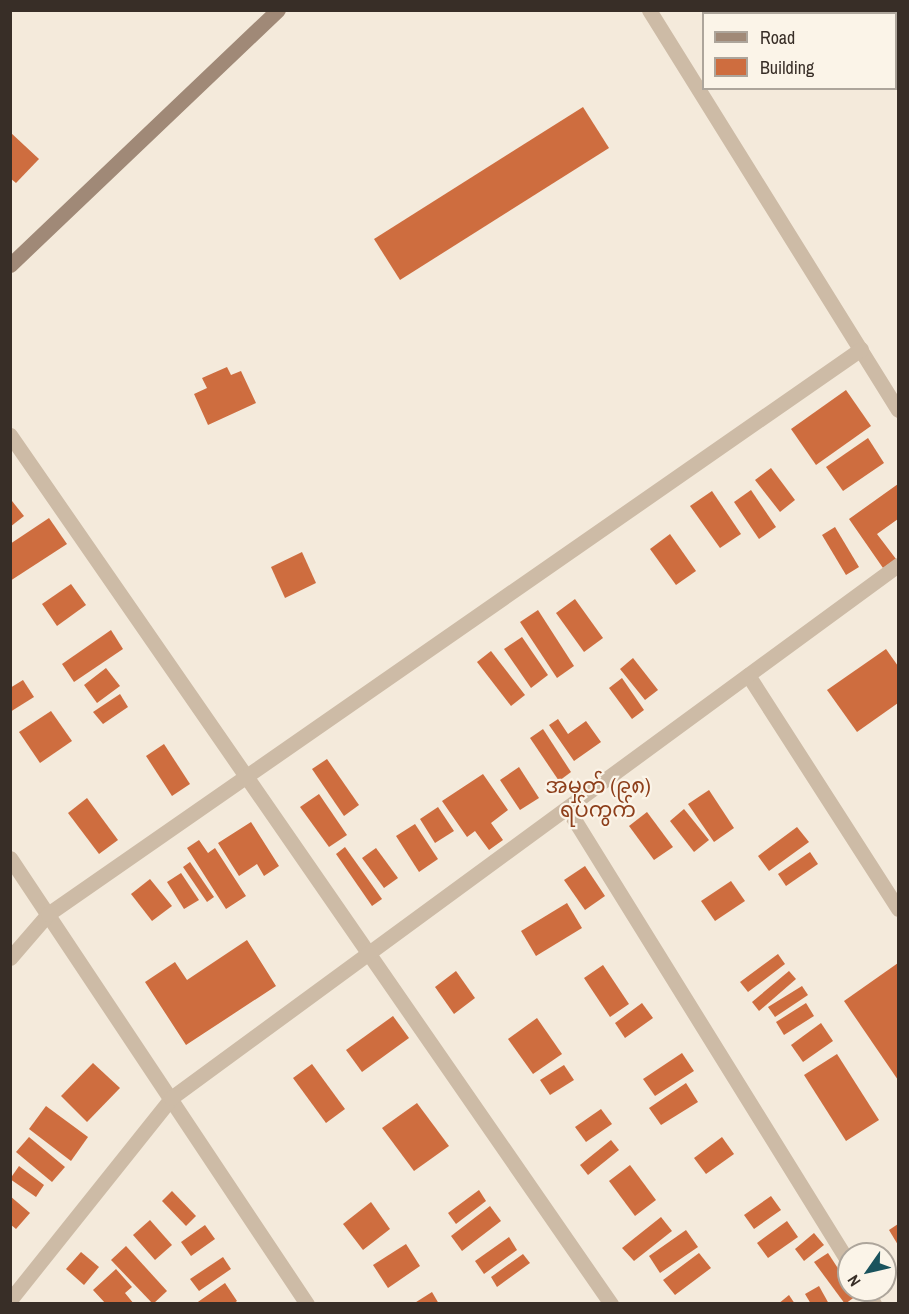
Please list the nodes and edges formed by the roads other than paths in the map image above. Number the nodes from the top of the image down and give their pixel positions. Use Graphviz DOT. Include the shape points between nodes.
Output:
graph roads {
  1 [pos="278,10"];
  2 [pos="649,10"];
  3 [pos="10,265"];
  4 [pos="861,349"];
  5 [pos="898,410"];
  6 [pos="10,435"];
  7 [pos="898,565"];
  8 [pos="748,675"];
  9 [pos="246,777"];
  10 [pos="567,808"];
  11 [pos="10,858"];
  12 [pos="898,909"];
  13 [pos="48,914"];
  14 [pos="369,953"];
  15 [pos="10,958"];
  16 [pos="171,1098"];
  17 [pos="837,1244"];
  18 [pos="10,1300"];
  19 [pos="307,1304"];
  20 [pos="610,1304"];
  1 -- 3 [label="street"];
  2 -- 4 [label="street"];
  4 -- 5 [label="street"];
  4 -- 9 [label="street"];
  6 -- 9 [label="street"];
  7 -- 8 [label="street"];
  8 -- 10 [label="street"];
  8 -- 12 [label="street"];
  9 -- 13 [label="street"];
  9 -- 14 [label="street"];
  10 -- 14 [label="street"];
  10 -- 17 [label="street"];
  11 -- 13 [label="street"];
  13 -- 15 [label="street"];
  13 -- 16 [label="street"];
  14 -- 16 [label="street"];
  14 -- 20 [label="street"];
  16 -- 18 [label="street"];
  16 -- 19 [label="street"];
}
